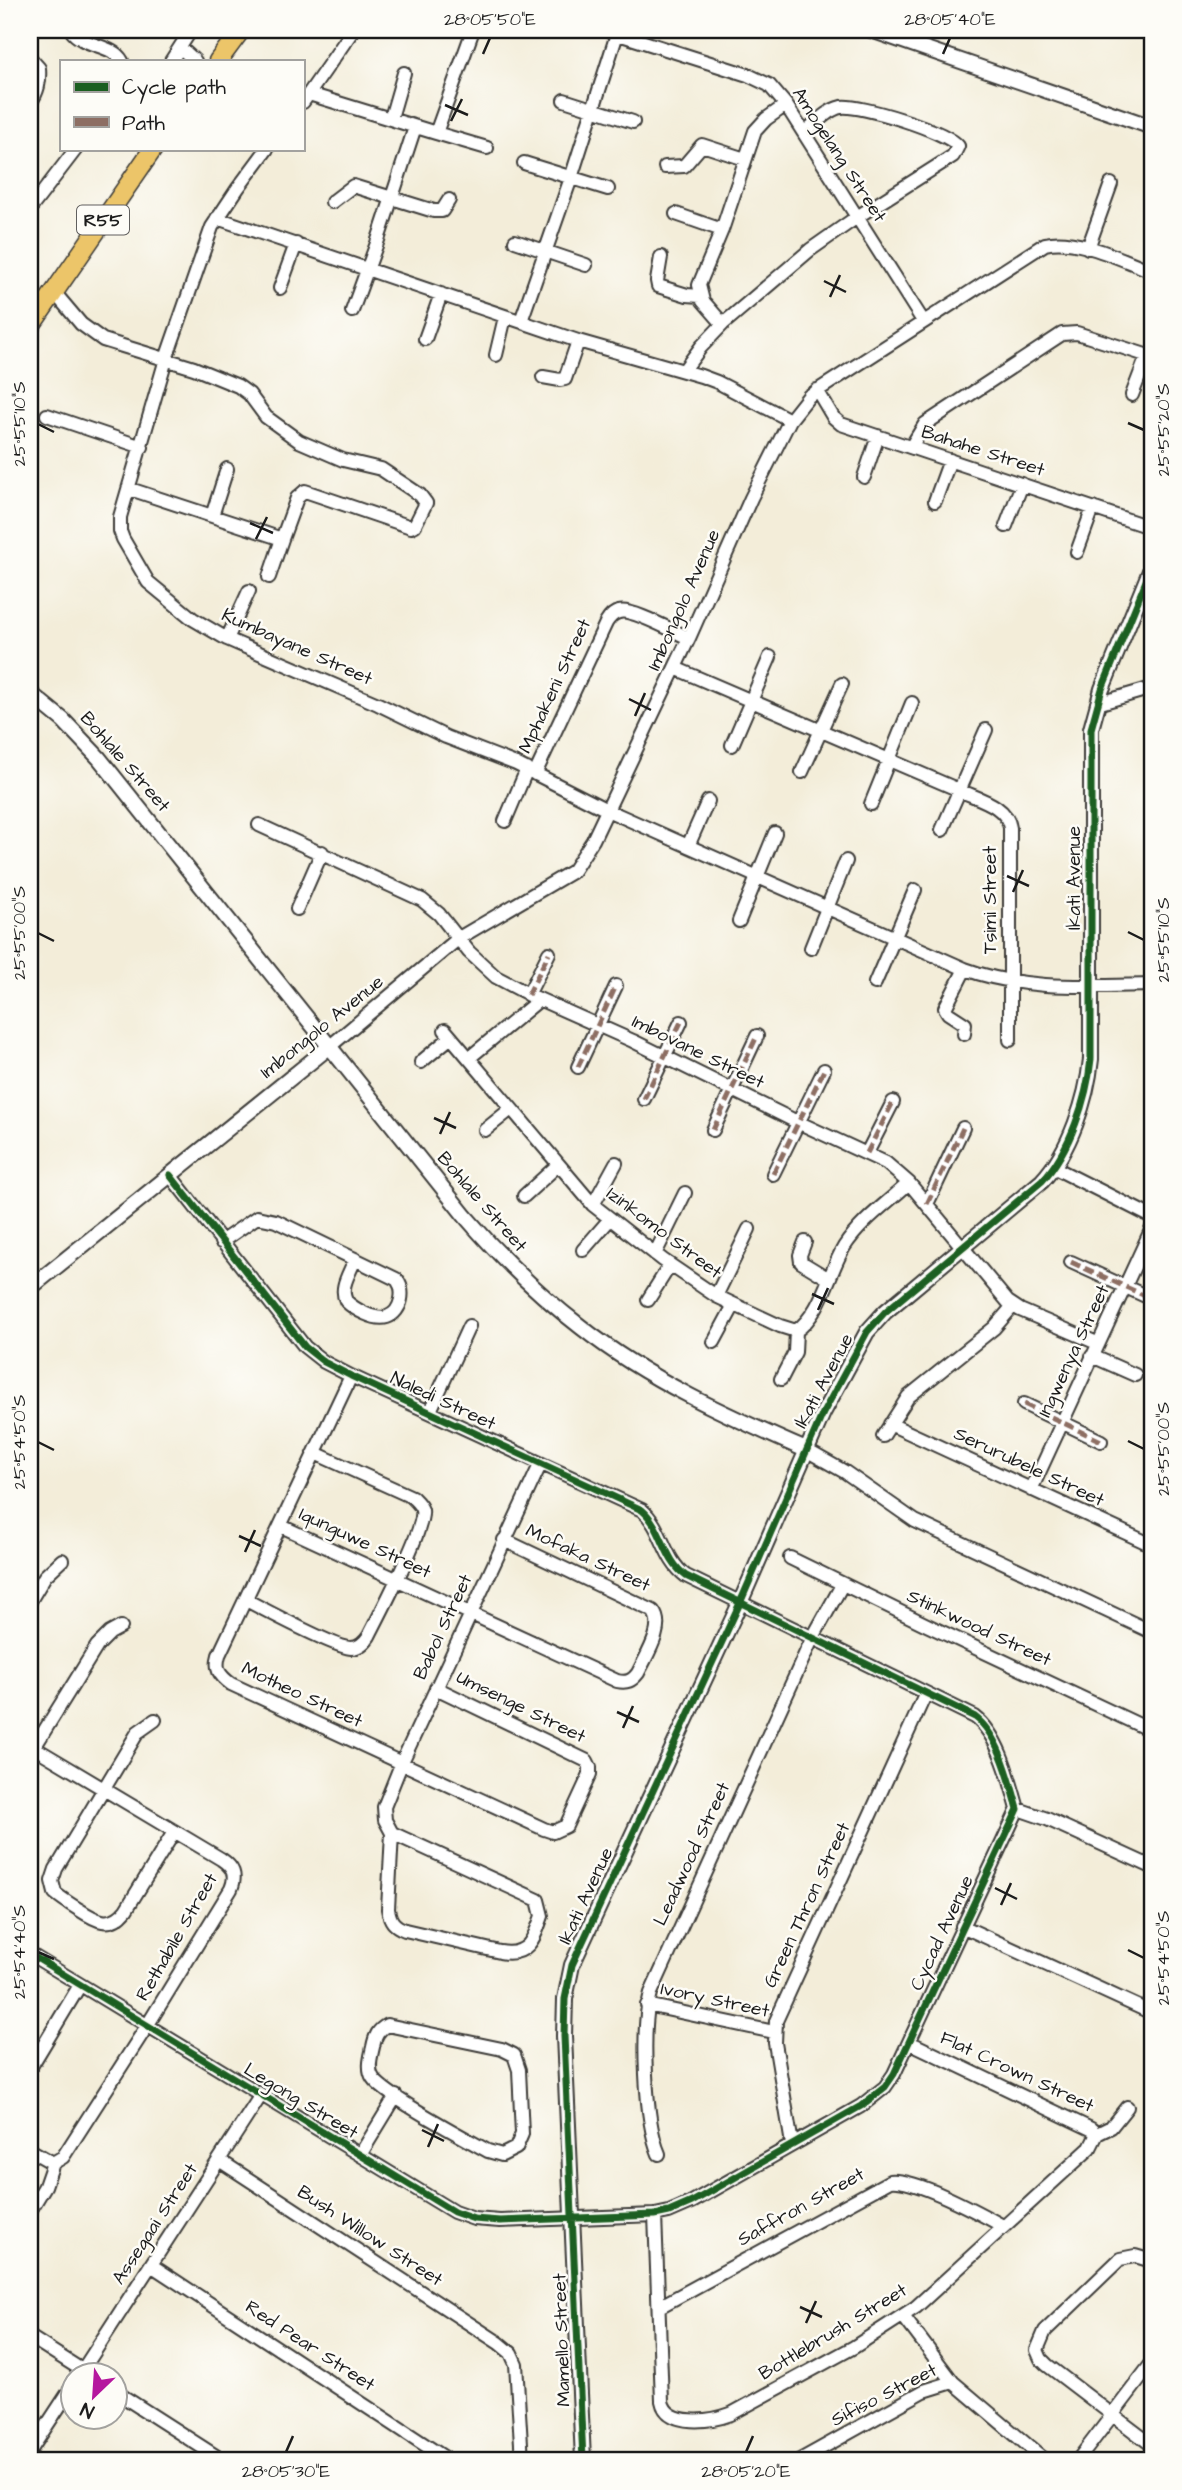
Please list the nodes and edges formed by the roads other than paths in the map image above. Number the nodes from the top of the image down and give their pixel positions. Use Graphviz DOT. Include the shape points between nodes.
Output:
graph roads {
  1 [pos="71,30"];
  2 [pos="191,30"];
  3 [pos="226,30"];
  4 [pos="241,30"];
  5 [pos="353,30"];
  6 [pos="473,30"];
  7 [pos="871,30"];
  8 [pos="612,32"];
  9 [pos="181,48"];
  10 [pos="30,58"];
  11 [pos="121,60"];
  12 [pos="173,60"];
  13 [pos="194,60"];
  14 [pos="206,60"];
  15 [pos="219,60"];
  16 [pos="404,73"];
  17 [pos="306,98"];
  18 [pos="564,100"];
  19 [pos="30,103"];
  20 [pos="786,105"];
  21 [pos="593,109"];
  22 [pos="391,118"];
  23 [pos="633,122"];
  24 [pos="415,127"];
  25 [pos="1152,127"];
  26 [pos="805,132"];
  27 [pos="436,133"];
  28 [pos="487,148"];
  29 [pos="75,150"];
  30 [pos="152,150"];
  31 [pos="266,150"];
  32 [pos="745,159"];
  33 [pos="524,163"];
  34 [pos="665,167"];
  35 [pos="571,178"];
  36 [pos="1111,184"];
  37 [pos="608,189"];
  38 [pos="392,198"];
  39 [pos="449,200"];
  40 [pos="332,202"];
  41 [pos="30,209"];
  42 [pos="676,214"];
  43 [pos="857,217"];
  44 [pos="217,218"];
  45 [pos="722,230"];
  46 [pos="515,241"];
  47 [pos="296,244"];
  48 [pos="1088,248"];
  49 [pos="545,251"];
  50 [pos="661,257"];
  51 [pos="586,265"];
  52 [pos="367,268"];
  53 [pos="1152,271"];
  54 [pos="280,288"];
  55 [pos="54,292"];
  56 [pos="441,294"];
  57 [pos="700,296"];
  58 [pos="352,311"];
  59 [pos="505,317"];
  60 [pos="521,321"];
  61 [pos="923,321"];
  62 [pos="723,324"];
  63 [pos="30,327"];
  64 [pos="425,339"];
  65 [pos="578,341"];
  66 [pos="496,355"];
  67 [pos="1149,357"];
  68 [pos="166,359"];
  69 [pos="684,370"];
  70 [pos="543,377"];
  71 [pos="817,390"];
  72 [pos="1132,394"];
  73 [pos="47,415"];
  74 [pos="790,420"];
  75 [pos="878,436"];
  76 [pos="142,447"];
  77 [pos="911,447"];
  78 [pos="950,460"];
  79 [pos="227,469"];
  80 [pos="864,477"];
  81 [pos="1022,484"];
  82 [pos="130,489"];
  83 [pos="936,501"];
  84 [pos="1093,508"];
  85 [pos="212,516"];
  86 [pos="1006,526"];
  87 [pos="1152,528"];
  88 [pos="282,539"];
  89 [pos="1077,552"];
  90 [pos="1152,566"];
  91 [pos="269,577"];
  92 [pos="249,591"];
  93 [pos="689,638"];
  94 [pos="227,639"];
  95 [pos="770,657"];
  96 [pos="675,668"];
  97 [pos="842,684"];
  98 [pos="1152,688"];
  99 [pos="33,698"];
  100 [pos="752,701"];
  101 [pos="912,703"];
  102 [pos="1097,704"];
  103 [pos="986,730"];
  104 [pos="821,731"];
  105 [pos="732,745"];
  106 [pos="890,760"];
  107 [pos="531,772"];
  108 [pos="802,772"];
  109 [pos="959,790"];
  110 [pos="708,801"];
  111 [pos="871,804"];
  112 [pos="607,810"];
  113 [pos="505,821"];
  114 [pos="258,825"];
  115 [pos="942,830"];
  116 [pos="775,833"];
  117 [pos="688,846"];
  118 [pos="322,852"];
  119 [pos="846,861"];
  120 [pos="757,877"];
  121 [pos="915,890"];
  122 [pos="827,908"];
  123 [pos="297,909"];
  124 [pos="738,921"];
  125 [pos="459,938"];
  126 [pos="895,938"];
  127 [pos="811,948"];
  128 [pos="549,953"];
  129 [pos="965,969"];
  130 [pos="1009,981"];
  131 [pos="875,983"];
  132 [pos="1152,985"];
  133 [pos="616,986"];
  134 [pos="1090,986"];
  135 [pos="534,997"];
  136 [pos="681,1022"];
  137 [pos="597,1025"];
  138 [pos="964,1034"];
  139 [pos="757,1036"];
  140 [pos="1010,1040"];
  141 [pos="329,1046"];
  142 [pos="469,1058"];
  143 [pos="665,1058"];
  144 [pos="421,1062"];
  145 [pos="578,1067"];
  146 [pos="824,1070"];
  147 [pos="731,1090"];
  148 [pos="644,1099"];
  149 [pos="892,1102"];
  150 [pos="511,1109"];
  151 [pos="799,1123"];
  152 [pos="963,1128"];
  153 [pos="485,1130"];
  154 [pos="713,1130"];
  155 [pos="867,1153"];
  156 [pos="616,1163"];
  157 [pos="558,1165"];
  158 [pos="1055,1168"];
  159 [pos="773,1174"];
  160 [pos="170,1175"];
  161 [pos="909,1183"];
  162 [pos="685,1193"];
  163 [pos="524,1196"];
  164 [pos="927,1204"];
  165 [pos="593,1205"];
  166 [pos="1152,1217"];
  167 [pos="610,1219"];
  168 [pos="1152,1228"];
  169 [pos="749,1229"];
  170 [pos="221,1242"];
  171 [pos="805,1242"];
  172 [pos="963,1247"];
  173 [pos="583,1250"];
  174 [pos="655,1254"];
  175 [pos="355,1259"];
  176 [pos="1071,1262"];
  177 [pos="670,1265"];
  178 [pos="829,1279"];
  179 [pos="1125,1286"];
  180 [pos="30,1288"];
  181 [pos="716,1296"];
  182 [pos="1152,1299"];
  183 [pos="648,1300"];
  184 [pos="734,1305"];
  185 [pos="1013,1306"];
  186 [pos="469,1326"];
  187 [pos="796,1331"];
  188 [pos="714,1342"];
  189 [pos="1094,1350"];
  190 [pos="351,1376"];
  191 [pos="1135,1376"];
  192 [pos="782,1378"];
  193 [pos="1024,1405"];
  194 [pos="430,1411"];
  195 [pos="1062,1422"];
  196 [pos="1101,1441"];
  197 [pos="806,1451"];
  198 [pos="315,1453"];
  199 [pos="540,1465"];
  200 [pos="1031,1490"];
  201 [pos="281,1526"];
  202 [pos="504,1540"];
  203 [pos="1152,1545"];
  204 [pos="790,1558"];
  205 [pos="62,1560"];
  206 [pos="397,1578"];
  207 [pos="842,1585"];
  208 [pos="246,1600"];
  209 [pos="30,1601"];
  210 [pos="740,1603"];
  211 [pos="471,1614"];
  212 [pos="121,1627"];
  213 [pos="1152,1632"];
  214 [pos="812,1639"];
  215 [pos="436,1688"];
  216 [pos="926,1693"];
  217 [pos="155,1720"];
  218 [pos="1152,1731"];
  219 [pos="31,1749"];
  220 [pos="401,1762"];
  221 [pos="103,1788"];
  222 [pos="1018,1809"];
  223 [pos="174,1832"];
  224 [pos="392,1833"];
  225 [pos="1152,1867"];
  226 [pos="962,1926"];
  227 [pos="30,1954"];
  228 [pos="80,1985"];
  229 [pos="648,2005"];
  230 [pos="1152,2013"];
  231 [pos="147,2026"];
  232 [pos="775,2032"];
  233 [pos="909,2042"];
  234 [pos="30,2068"];
  235 [pos="261,2095"];
  236 [pos="396,2096"];
  237 [pos="1127,2107"];
  238 [pos="1096,2139"];
  239 [pos="792,2144"];
  240 [pos="30,2150"];
  241 [pos="659,2154"];
  242 [pos="360,2155"];
  243 [pos="219,2160"];
  244 [pos="53,2163"];
  245 [pos="30,2211"];
  246 [pos="655,2215"];
  247 [pos="573,2219"];
  248 [pos="1003,2226"];
  249 [pos="1152,2261"];
  250 [pos="151,2265"];
  251 [pos="660,2307"];
  252 [pos="903,2316"];
  253 [pos="30,2337"];
  254 [pos="64,2360"];
  255 [pos="92,2360"];
  256 [pos="1152,2363"];
  257 [pos="953,2382"];
  258 [pos="130,2401"];
  259 [pos="60,2405"];
  260 [pos="1112,2416"];
  261 [pos="1152,2445"];
  262 [pos="30,2451"];
  263 [pos="222,2460"];
  264 [pos="448,2460"];
  265 [pos="522,2460"];
  266 [pos="583,2460"];
  267 [pos="800,2460"];
  268 [pos="1045,2460"];
  269 [pos="1078,2460"];
  1 -- 11 [label="street"];
  2 -- 9 [label="street"];
  3 -- 14 [label="main road"];
  4 -- 15 [label="main road"];
  5 -- 17 [label="street"];
  6 -- 27 [label="street"];
  7 -- 25 [label="street"];
  8 -- 20 [label="street, Amogelang Street" via="760,80"];
  8 -- 21 [label="street"];
  9 -- 12 [label="street"];
  9 -- 13 [label="street"];
  10 -- 19 [label="street" via="39,68 40,80"];
  16 -- 22 [label="street"];
  17 -- 22 [label="street"];
  18 -- 21 [label="street"];
  20 -- 26 [label="street, Amogelang Street"];
  20 -- 32 [label="street" via="760,125"];
  21 -- 23 [label="street"];
  21 -- 35 [label="street"];
  22 -- 24 [label="street"];
  24 -- 27 [label="street"];
  24 -- 38 [label="street"];
  26 -- 43 [label="street, Amogelang Street"];
  26 -- 43 [label="street" via="832,110 847,107 914,124 957,144 953,156"];
  27 -- 28 [label="street"];
  29 -- 41 [label="street"];
  30 -- 55 [label="main road, R55"];
  31 -- 44 [label="street"];
  32 -- 34 [label="street" via="702,145 684,166"];
  32 -- 45 [label="street"];
  33 -- 35 [label="street"];
  35 -- 37 [label="street"];
  35 -- 49 [label="street"];
  36 -- 48 [label="street"];
  38 -- 39 [label="street" via="440,212"];
  38 -- 40 [label="street" via="353,186"];
  38 -- 52 [label="street"];
  42 -- 45 [label="street"];
  43 -- 61 [label="street, Amogelang Street"];
  43 -- 62 [label="street"];
  44 -- 47 [label="street"];
  44 -- 68 [label="street, Kumbayane Street"];
  45 -- 57 [label="street" via="700,279"];
  46 -- 49 [label="street"];
  47 -- 52 [label="street"];
  47 -- 54 [label="street"];
  48 -- 53 [label="street, Imbongolo Avenue"];
  48 -- 61 [label="street, Imbongolo Avenue" via="1062,242 1045,244"];
  49 -- 51 [label="street"];
  49 -- 60 [label="street"];
  50 -- 57 [label="street" via="658,286"];
  52 -- 56 [label="street"];
  52 -- 58 [label="street"];
  55 -- 63 [label="main road, R55"];
  55 -- 68 [label="street" via="81,324 103,340"];
  56 -- 59 [label="street"];
  56 -- 64 [label="street"];
  57 -- 62 [label="street"];
  59 -- 60 [label="street"];
  59 -- 66 [label="street"];
  60 -- 65 [label="street"];
  61 -- 71 [label="street, Imbongolo Avenue"];
  62 -- 69 [label="street"];
  65 -- 69 [label="street"];
  65 -- 70 [label="street" via="565,379"];
  67 -- 72 [label="street"];
  67 -- 77 [label="street" via="1077,333 1062,334 925,424"];
  68 -- 76 [label="street, Kumbayane Street"];
  68 -- 88 [label="street" via="238,386 250,394 266,417 299,441 343,460 381,469 426,500 411,527 305,491 296,498"];
  69 -- 74 [label="street"];
  71 -- 74 [label="street, Imbongolo Avenue"];
  71 -- 75 [label="street, Bahahe Street" via="841,424"];
  73 -- 76 [label="street"];
  74 -- 93 [label="street, Imbongolo Avenue"];
  75 -- 77 [label="street, Bahahe Street"];
  75 -- 80 [label="street"];
  76 -- 82 [label="street, Kumbayane Street"];
  77 -- 78 [label="street, Bahahe Street"];
  78 -- 81 [label="street, Bahahe Street"];
  78 -- 83 [label="street"];
  79 -- 85 [label="street"];
  81 -- 84 [label="street, Bahahe Street"];
  81 -- 86 [label="street"];
  82 -- 85 [label="street"];
  82 -- 94 [label="street, Kumbayane Street" via="120,531 142,574 173,605"];
  84 -- 87 [label="street, Bahahe Street"];
  84 -- 89 [label="street"];
  85 -- 88 [label="street"];
  88 -- 91 [label="street"];
  90 -- 102 [label="street, Ikati Avenue"];
  92 -- 94 [label="street"];
  93 -- 96 [label="street, Imbongolo Avenue"];
  93 -- 107 [label="street, Mphakeni Street" via="628,612 612,615"];
  94 -- 107 [label="street, Kumbayane Street"];
  95 -- 100 [label="street"];
  96 -- 100 [label="street, Tsimi Street"];
  96 -- 112 [label="street, Imbongolo Avenue"];
  97 -- 104 [label="street"];
  98 -- 102 [label="street"];
  99 -- 141 [label="street, Bohlale Street" via="63,720 99,758"];
  100 -- 104 [label="street, Tsimi Street"];
  100 -- 105 [label="street"];
  101 -- 106 [label="street"];
  102 -- 134 [label="street, Ikati Avenue" via="1089,748"];
  103 -- 109 [label="street"];
  104 -- 106 [label="street, Tsimi Street"];
  104 -- 108 [label="street"];
  106 -- 109 [label="street, Tsimi Street"];
  106 -- 111 [label="street"];
  107 -- 112 [label="street, Kumbayane Street"];
  107 -- 113 [label="street"];
  109 -- 115 [label="street"];
  109 -- 130 [label="street, Tsimi Street" via="998,808 1009,820"];
  110 -- 117 [label="street"];
  112 -- 117 [label="street, Kumbayane Street"];
  112 -- 125 [label="street, Imbongolo Avenue" via="573,870"];
  114 -- 118 [label="street, Imbovane Street"];
  116 -- 120 [label="street"];
  117 -- 120 [label="street, Kumbayane Street"];
  118 -- 123 [label="street"];
  118 -- 125 [label="street, Imbovane Street" via="422,900"];
  119 -- 122 [label="street"];
  120 -- 122 [label="street, Kumbayane Street"];
  120 -- 124 [label="street"];
  121 -- 126 [label="street"];
  122 -- 126 [label="street, Kumbayane Street"];
  122 -- 127 [label="street"];
  125 -- 135 [label="street, Imbovane Street" via="486,970"];
  125 -- 141 [label="street, Imbongolo Avenue"];
  126 -- 129 [label="street, Kumbayane Street"];
  126 -- 131 [label="street"];
  128 -- 135 [label="street"];
  129 -- 130 [label="street, Kumbayane Street"];
  129 -- 138 [label="street" via="945,1008 965,1024"];
  130 -- 134 [label="street, Kumbayane Street"];
  130 -- 140 [label="street, Tsimi Street"];
  132 -- 134 [label="street, Kumbayane Street"];
  133 -- 137 [label="street"];
  134 -- 158 [label="street, Ikati Avenue" via="1089,1079"];
  135 -- 137 [label="street, Imbovane Street"];
  135 -- 142 [label="street"];
  136 -- 143 [label="street"];
  137 -- 143 [label="street, Imbovane Street"];
  137 -- 145 [label="street"];
  139 -- 147 [label="street"];
  141 -- 160 [label="street, Imbongolo Avenue"];
  141 -- 197 [label="street, Bohlale Street" via="465,1216 550,1303 622,1357 665,1382"];
  142 -- 144 [label="street, Izinkomo Street" via="448,1033"];
  142 -- 150 [label="street, Izinkomo Street"];
  143 -- 147 [label="street, Imbovane Street"];
  143 -- 148 [label="street"];
  146 -- 151 [label="street"];
  147 -- 151 [label="street, Imbovane Street"];
  147 -- 154 [label="street"];
  149 -- 155 [label="street"];
  150 -- 153 [label="street"];
  150 -- 157 [label="street, Izinkomo Street"];
  151 -- 155 [label="street, Imbovane Street"];
  151 -- 159 [label="street"];
  152 -- 164 [label="street"];
  155 -- 161 [label="street, Imbovane Street"];
  156 -- 165 [label="street"];
  157 -- 163 [label="street"];
  157 -- 165 [label="street, Izinkomo Street"];
  158 -- 166 [label="street"];
  158 -- 172 [label="street, Ikati Avenue"];
  160 -- 170 [label="street, Naledi Street"];
  160 -- 180 [label="street"];
  161 -- 164 [label="street, Imbovane Street"];
  161 -- 178 [label="street" via="855,1233"];
  162 -- 174 [label="street"];
  164 -- 172 [label="street, Imbovane Street"];
  165 -- 167 [label="street, Izinkomo Street"];
  167 -- 173 [label="street"];
  167 -- 174 [label="street, Izinkomo Street"];
  168 -- 179 [label="street, Ingwenya Street"];
  169 -- 181 [label="street"];
  170 -- 175 [label="street" via="249,1221 266,1217"];
  170 -- 190 [label="street, Naledi Street" via="305,1347"];
  171 -- 178 [label="street" via="800,1262"];
  172 -- 185 [label="street, Imbovane Street"];
  172 -- 197 [label="street, Ikati Avenue" via="875,1321"];
  174 -- 177 [label="street, Izinkomo Street"];
  175 -- 175 [label="street" via="401,1283 403,1294 391,1315 375,1317 346,1301 342,1292"];
  176 -- 179 [label="street"];
  177 -- 181 [label="street, Izinkomo Street"];
  177 -- 183 [label="street"];
  178 -- 187 [label="street" via="811,1317"];
  179 -- 182 [label="street"];
  179 -- 189 [label="street, Ingwenya Street"];
  181 -- 184 [label="street, Izinkomo Street"];
  184 -- 187 [label="street, Izinkomo Street"];
  184 -- 188 [label="street"];
  185 -- 189 [label="street, Imbovane Street"];
  185 -- 200 [label="street, Serurubele Street" via="994,1328 908,1397 887,1429"];
  186 -- 194 [label="street"];
  187 -- 192 [label="street" via="795,1352"];
  189 -- 191 [label="street, Imbovane Street"];
  189 -- 195 [label="street, Ingwenya Street"];
  190 -- 194 [label="street, Naledi Street"];
  190 -- 198 [label="street, Motheo Street"];
  193 -- 195 [label="street"];
  194 -- 199 [label="street, Naledi Street"];
  195 -- 196 [label="street"];
  195 -- 200 [label="street, Ingwenya Street"];
  197 -- 210 [label="street, Ikati Avenue"];
  197 -- 213 [label="street" via="915,1521"];
  198 -- 201 [label="street, Motheo Street"];
  198 -- 206 [label="street" via="418,1503 420,1526"];
  199 -- 202 [label="street, Babol Street"];
  199 -- 210 [label="street, Naledi Street" via="642,1510 654,1523 677,1570"];
  200 -- 203 [label="street, Serurubele Street"];
  201 -- 206 [label="street, Iqunguwe Street"];
  201 -- 208 [label="street, Motheo Street"];
  202 -- 211 [label="street, Babol Street"];
  202 -- 211 [label="street, Mofaka Street" via="653,1611 657,1629 639,1673 629,1682 617,1681"];
  204 -- 207 [label="street, Stinkwood Street"];
  205 -- 209 [label="street" via="45,1576"];
  206 -- 208 [label="street" via="365,1643 351,1648"];
  206 -- 211 [label="street, Iqunguwe Street"];
  207 -- 214 [label="street, Leadwood Street"];
  207 -- 218 [label="street, Stinkwood Street"];
  208 -- 220 [label="street, Motheo Street" via="219,1655 219,1674 231,1684"];
  210 -- 214 [label="street"];
  210 -- 247 [label="street, Ikati Avenue" via="569,1977 564,2036"];
  211 -- 215 [label="street, Babol Street"];
  212 -- 219 [label="street" via="97,1646"];
  214 -- 216 [label="street"];
  214 -- 229 [label="street, Leadwood Street"];
  215 -- 220 [label="street, Babol Street"];
  215 -- 220 [label="street, Umsenge Street" via="587,1761 590,1774 571,1819 560,1830 544,1829"];
  216 -- 222 [label="street" via="983,1723 995,1741"];
  216 -- 232 [label="street, Green Thron Street" via="780,2009"];
  217 -- 221 [label="street" via="138,1732"];
  219 -- 221 [label="street, Rethabile Street"];
  220 -- 224 [label="street, Babol Street" via="384,1807"];
  221 -- 223 [label="street, Rethabile Street"];
  221 -- 223 [label="street" via="52,1881 60,1897 96,1920 109,1923 121,1916"];
  222 -- 225 [label="street"];
  222 -- 226 [label="street, Cycad Avenue"];
  223 -- 231 [label="street, Rethabile Street" via="226,1862 234,1878"];
  224 -- 224 [label="street" via="538,1900 542,1916 526,1948 516,1954 500,1952 395,1925 388,1909"];
  226 -- 230 [label="street"];
  226 -- 233 [label="street, Cycad Avenue"];
  227 -- 228 [label="street, Legong Street"];
  228 -- 231 [label="street, Legong Street"];
  228 -- 234 [label="street"];
  229 -- 232 [label="street, Ivory Street"];
  229 -- 241 [label="street, Leadwood Street" via="650,2115"];
  231 -- 235 [label="street, Legong Street"];
  231 -- 244 [label="street, Rethabile Street" via="63,2157"];
  232 -- 239 [label="street, Green Thron Street"];
  233 -- 238 [label="street, Flat Crown Street" via="1091,2129"];
  233 -- 239 [label="street, Cycad Avenue" via="894,2074 878,2093"];
  235 -- 242 [label="street, Legong Street"];
  235 -- 243 [label="street, Assegaai Street"];
  236 -- 236 [label="street" via="374,2080 370,2069 377,2033 387,2025 502,2049 518,2060 521,2139 510,2152 494,2154"];
  236 -- 242 [label="street"];
  237 -- 238 [label="street, Bottlebrush Street"];
  238 -- 248 [label="street, Bottlebrush Street"];
  239 -- 246 [label="street, Cycad Avenue" via="692,2202"];
  240 -- 244 [label="street"];
  242 -- 247 [label="street, Legong Street" via="465,2216 500,2221"];
  243 -- 250 [label="street, Assegaai Street"];
  243 -- 265 [label="street, Bush Willow Street" via="510,2353 518,2373"];
  244 -- 245 [label="street, Rethabile Street"];
  246 -- 247 [label="street, Cycad Avenue"];
  246 -- 251 [label="street"];
  247 -- 266 [label="street, Mamello Street"];
  248 -- 251 [label="street, Saffron Street" via="917,2185 890,2181"];
  248 -- 252 [label="street, Bottlebrush Street"];
  249 -- 260 [label="street" via="1135,2256 1120,2259 1045,2331 1038,2344 1041,2359"];
  250 -- 255 [label="street, Assegaai Street"];
  250 -- 264 [label="street, Red Pear Street"];
  251 -- 252 [label="street, Bottlebrush Street" via="664,2410 682,2419 731,2414"];
  252 -- 257 [label="street"];
  253 -- 254 [label="street"];
  256 -- 260 [label="street"];
  257 -- 267 [label="street, Sifiso Street" via="924,2391"];
  257 -- 268 [label="street, Sifiso Street"];
  258 -- 263 [label="street"];
  259 -- 262 [label="street"];
  260 -- 261 [label="street"];
  260 -- 269 [label="street"];
}
